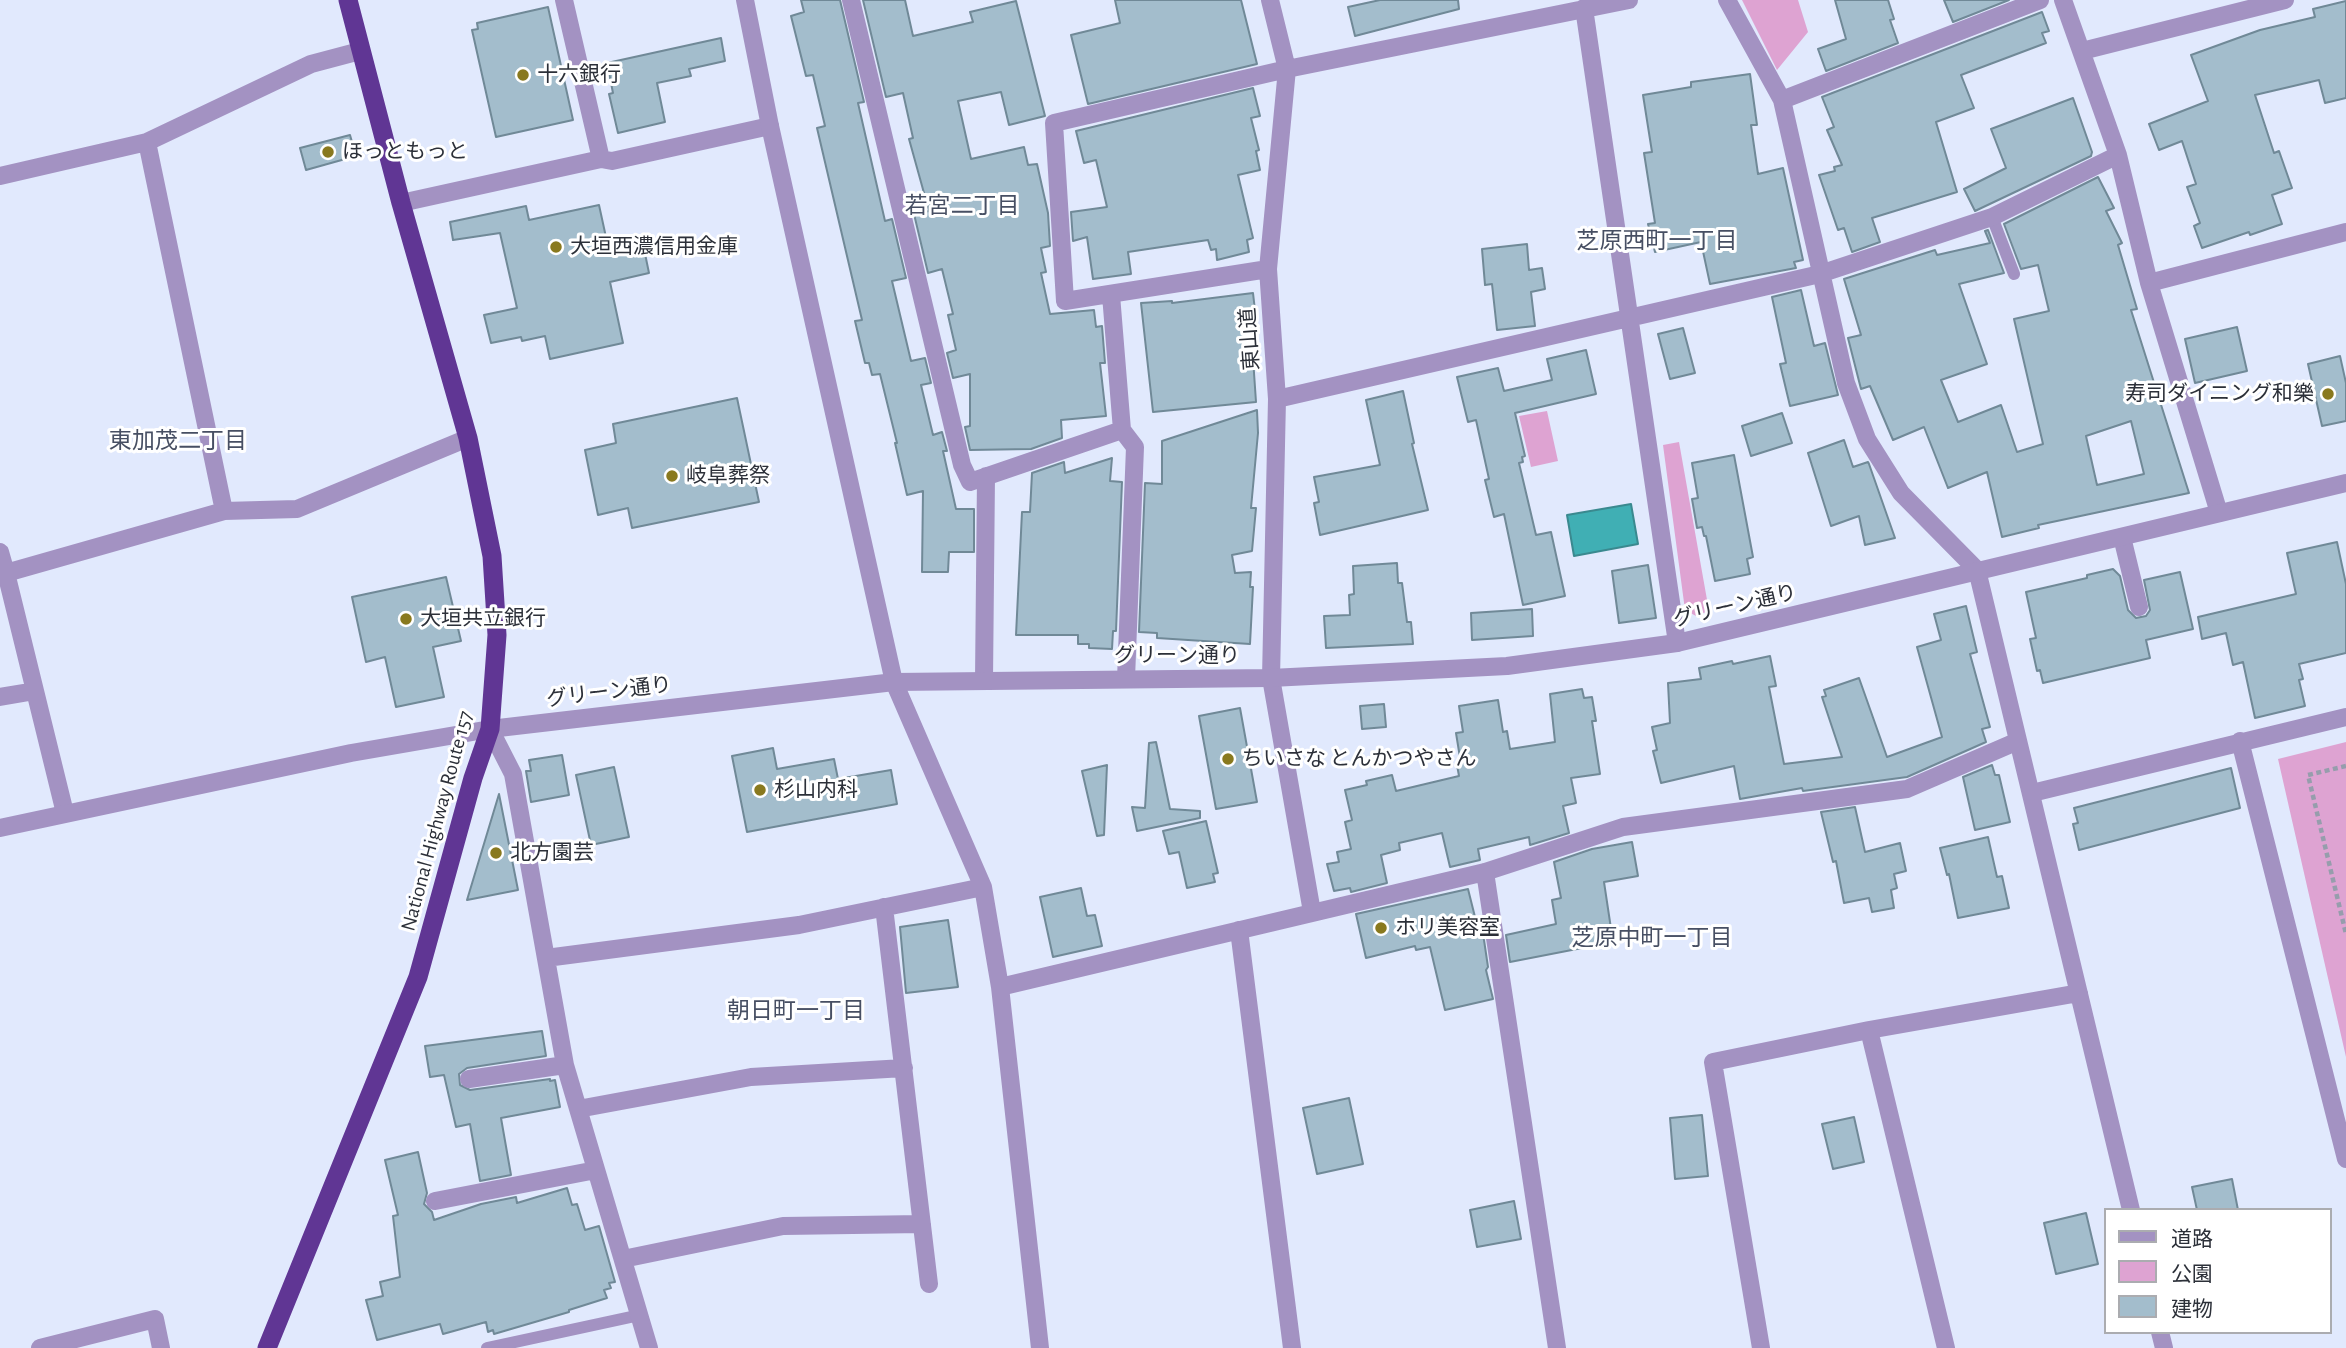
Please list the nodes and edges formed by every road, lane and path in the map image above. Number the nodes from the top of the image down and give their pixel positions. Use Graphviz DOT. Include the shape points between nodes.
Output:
graph roads {
  1 [pos="348,0"];
  2 [pos="564,0"];
  3 [pos="745,0"];
  4 [pos="851,0"];
  5 [pos="1270,0"];
  6 [pos="1629,0"];
  7 [pos="1727,0"];
  8 [pos="2040,0"];
  9 [pos="2063,0"];
  10 [pos="2285,0"];
  11 [pos="1584,8"];
  12 [pos="360,51"];
  13 [pos="2082,51"];
  14 [pos="1287,69"];
  15 [pos="1782,100"];
  16 [pos="770,126"];
  17 [pos="147,142"];
  18 [pos="2118,155"];
  19 [pos="601,159"];
  20 [pos="0,176"];
  21 [pos="401,203"];
  22 [pos="1992,217"];
  23 [pos="2346,232"];
  24 [pos="1268,269"];
  25 [pos="1820,274"];
  26 [pos="2014,274"];
  27 [pos="2149,283"];
  28 [pos="1111,295"];
  29 [pos="1630,319"];
  30 [pos="1277,399"];
  31 [pos="1122,430"];
  32 [pos="468,438"];
  33 [pos="986,476"];
  34 [pos="2346,483"];
  35 [pos="223,512"];
  36 [pos="2219,513"];
  37 [pos="2122,537"];
  38 [pos="0,552"];
  39 [pos="1977,570"];
  40 [pos="6,573"];
  41 [pos="2139,607"];
  42 [pos="1677,643"];
  43 [pos="1126,678"];
  44 [pos="1271,678"];
  45 [pos="984,680"];
  46 [pos="894,682"];
  47 [pos="35,691"];
  48 [pos="0,697"];
  49 [pos="2346,717"];
  50 [pos="490,729"];
  51 [pos="2018,741"];
  52 [pos="2240,741"];
  53 [pos="2346,766"];
  54 [pos="2032,793"];
  55 [pos="65,813"];
  56 [pos="0,828"];
  57 [pos="1485,872"];
  58 [pos="983,887"];
  59 [pos="884,907"];
  60 [pos="2346,908"];
  61 [pos="1312,912"];
  62 [pos="2341,912"];
  63 [pos="1239,930"];
  64 [pos="2346,934"];
  65 [pos="546,958"];
  66 [pos="1000,987"];
  67 [pos="2080,993"];
  68 [pos="1868,1030"];
  69 [pos="565,1065"];
  70 [pos="904,1068"];
  71 [pos="469,1079"];
  72 [pos="578,1109"];
  73 [pos="2346,1159"];
  74 [pos="596,1170"];
  75 [pos="435,1201"];
  76 [pos="2131,1208"];
  77 [pos="922,1224"];
  78 [pos="623,1259"];
  79 [pos="929,1284"];
  80 [pos="640,1315"];
  81 [pos="40,1348"];
  82 [pos="162,1348"];
  83 [pos="267,1348"];
  84 [pos="487,1348"];
  85 [pos="649,1348"];
  86 [pos="1040,1348"];
  87 [pos="1292,1348"];
  88 [pos="1557,1348"];
  89 [pos="1762,1348"];
  90 [pos="1946,1348"];
  1 -- 12 [label="highway, National Highway Route 157"];
  2 -- 19 [label="street"];
  3 -- 16 [label="street"];
  4 -- 33 [label="street" via="962,465 970,482"];
  5 -- 14 [label="street, 東山道"];
  6 -- 11 [label="street"];
  7 -- 15 [label="street"];
  8 -- 15 [label="street"];
  9 -- 13 [label="street"];
  10 -- 13 [label="street"];
  11 -- 14 [label="street"];
  11 -- 29 [label="street"];
  12 -- 17 [label="street" via="311,64"];
  12 -- 21 [label="highway, National Highway Route 157"];
  13 -- 18 [label="street"];
  14 -- 24 [label="street, 東山道"];
  14 -- 28 [label="street" via="1054,123 1065,301"];
  15 -- 25 [label="street"];
  16 -- 19 [label="street" via="612,161"];
  16 -- 46 [label="street"];
  17 -- 20 [label="street"];
  17 -- 35 [label="street"];
  18 -- 22 [label="street"];
  18 -- 27 [label="street"];
  19 -- 21 [label="street"];
  21 -- 32 [label="highway, National Highway Route 157"];
  22 -- 25 [label="street"];
  22 -- 26 [label="lane"];
  23 -- 27 [label="street"];
  24 -- 28 [label="street"];
  24 -- 30 [label="street, 東山道"];
  25 -- 29 [label="street"];
  25 -- 39 [label="street" via="1846,383 1867,439 1901,493"];
  27 -- 36 [label="street"];
  28 -- 31 [label="street"];
  29 -- 30 [label="street"];
  29 -- 42 [label="street"];
  30 -- 44 [label="street, 東山道"];
  31 -- 33 [label="street"];
  31 -- 43 [label="street" via="1135,447"];
  32 -- 35 [label="street" via="297,509"];
  32 -- 50 [label="highway, National Highway Route 157" via="492,556 497,635"];
  33 -- 45 [label="street"];
  34 -- 36 [label="street, グリーン通り"];
  35 -- 40 [label="street"];
  36 -- 37 [label="street, グリーン通り"];
  37 -- 39 [label="street, グリーン通り"];
  37 -- 41 [label="street"];
  38 -- 40 [label="street"];
  39 -- 42 [label="street, グリーン通り"];
  39 -- 51 [label="street"];
  40 -- 47 [label="street"];
  42 -- 44 [label="street, グリーン通り" via="1507,666"];
  43 -- 44 [label="street, グリーン通り"];
  43 -- 45 [label="street, グリーン通り"];
  44 -- 61 [label="street, 東山道"];
  45 -- 46 [label="street, グリーン通り"];
  46 -- 50 [label="street, グリーン通り"];
  46 -- 58 [label="street"];
  47 -- 48 [label="street"];
  47 -- 55 [label="street"];
  49 -- 52 [label="street"];
  50 -- 55 [label="street, グリーン通り"];
  50 -- 65 [label="street" via="513,774"];
  50 -- 83 [label="highway, National Highway Route 157" via="418,977"];
  51 -- 54 [label="street"];
  51 -- 57 [label="street" via="1907,789 1623,827"];
  52 -- 54 [label="street"];
  52 -- 73 [label="street"];
  53 -- 62 [label="path" via="2308,775"];
  54 -- 67 [label="street"];
  55 -- 56 [label="street, グリーン通り"];
  57 -- 61 [label="street"];
  57 -- 88 [label="street"];
  58 -- 59 [label="street"];
  58 -- 66 [label="street"];
  59 -- 65 [label="street" via="799,925"];
  59 -- 70 [label="street"];
  60 -- 62 [label="path"];
  61 -- 63 [label="street"];
  62 -- 64 [label="path"];
  63 -- 66 [label="street"];
  63 -- 87 [label="street"];
  65 -- 69 [label="street"];
  66 -- 86 [label="street"];
  67 -- 68 [label="street"];
  67 -- 76 [label="street"];
  68 -- 89 [label="street" via="1713,1062"];
  68 -- 90 [label="street"];
  69 -- 71 [label="street"];
  69 -- 72 [label="street"];
  70 -- 72 [label="street" via="751,1077"];
  70 -- 77 [label="street"];
  72 -- 74 [label="street"];
  74 -- 75 [label="street"];
  74 -- 78 [label="street"];
  77 -- 78 [label="street" via="783,1226"];
  77 -- 79 [label="street"];
  78 -- 80 [label="street"];
  80 -- 84 [label="lane"];
  80 -- 85 [label="street"];
  81 -- 82 [label="street" via="155,1319"];
}
